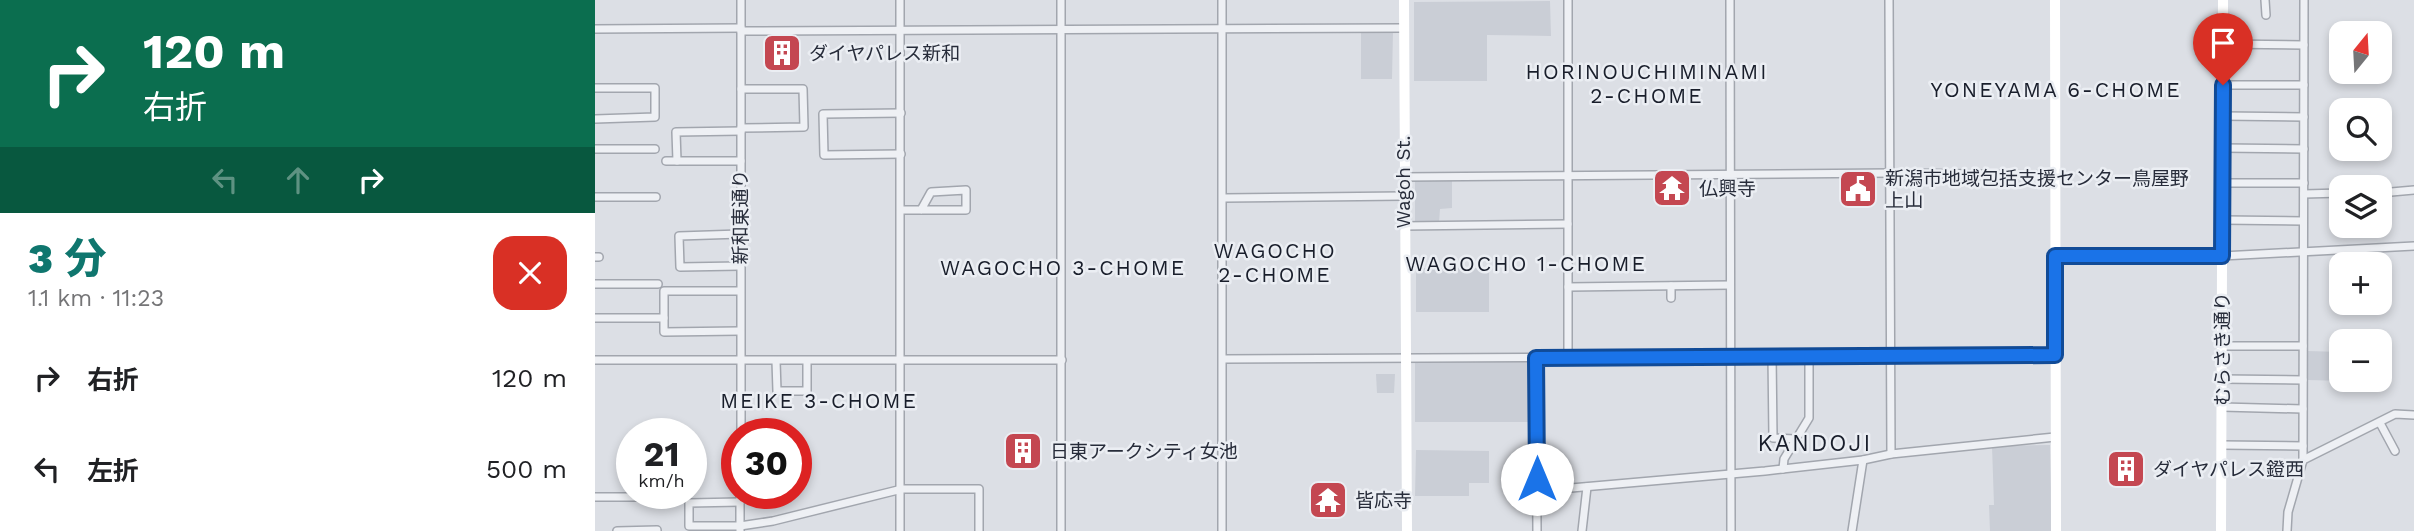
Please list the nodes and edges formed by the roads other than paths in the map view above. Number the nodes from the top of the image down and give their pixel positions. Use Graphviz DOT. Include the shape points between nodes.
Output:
graph roads {
  1 [pos="741,0"];
  2 [pos="900,0"];
  3 [pos="1061,0"];
  4 [pos="1222,0"];
  5 [pos="1404,0"];
  6 [pos="1568,0"];
  7 [pos="1730,0"];
  8 [pos="1889,0"];
  9 [pos="2055,0"];
  10 [pos="2223,0"];
  11 [pos="2266,0"];
  12 [pos="2304,0"];
  13 [pos="2266,15"];
  14 [pos="1222,28"];
  15 [pos="1403,28"];
  16 [pos="595,29"];
  17 [pos="1061,29"];
  18 [pos="741,30"];
  19 [pos="900,31"];
  20 [pos="2223,44"];
  21 [pos="2304,45"];
  22 [pos="2223,85"];
  23 [pos="2304,85"];
  24 [pos="595,88"];
  25 [pos="741,89"];
  26 [pos="901,113"];
  27 [pos="2223,116"];
  28 [pos="2304,117"];
  29 [pos="595,119"];
  30 [pos="741,130"];
  31 [pos="2223,148"];
  32 [pos="595,149"];
  33 [pos="655,149"];
  34 [pos="2304,149"];
  35 [pos="901,155"];
  36 [pos="666,161"];
  37 [pos="677,161"];
  38 [pos="741,161"];
  39 [pos="1891,173"];
  40 [pos="1566,175"];
  41 [pos="1731,175"];
  42 [pos="2055,175"];
  43 [pos="1403,177"];
  44 [pos="2223,183"];
  45 [pos="2304,183"];
  46 [pos="2414,190"];
  47 [pos="2392,191"];
  48 [pos="2329,193"];
  49 [pos="2304,194"];
  50 [pos="1403,196"];
  51 [pos="595,197"];
  52 [pos="656,197"];
  53 [pos="1224,198"];
  54 [pos="901,209"];
  55 [pos="921,210"];
  56 [pos="2223,220"];
  57 [pos="2303,220"];
  58 [pos="1568,224"];
  59 [pos="1403,226"];
  60 [pos="740,234"];
  61 [pos="2414,246"];
  62 [pos="2303,253"];
  63 [pos="2055,256"];
  64 [pos="2222,256"];
  65 [pos="740,266"];
  66 [pos="595,284"];
  67 [pos="658,284"];
  68 [pos="1730,285"];
  69 [pos="1671,286"];
  70 [pos="1568,287"];
  71 [pos="740,291"];
  72 [pos="1671,298"];
  73 [pos="595,318"];
  74 [pos="664,318"];
  75 [pos="740,331"];
  76 [pos="2222,346"];
  77 [pos="2303,346"];
  78 [pos="1730,355"];
  79 [pos="1772,355"];
  80 [pos="1809,355"];
  81 [pos="2055,355"];
  82 [pos="1890,356"];
  83 [pos="1405,357"];
  84 [pos="1536,358"];
  85 [pos="1568,358"];
  86 [pos="1224,359"];
  87 [pos="595,360"];
  88 [pos="1062,360"];
  89 [pos="740,361"];
  90 [pos="776,361"];
  91 [pos="807,361"];
  92 [pos="901,362"];
  93 [pos="2222,379"];
  94 [pos="2303,380"];
  95 [pos="2222,407"];
  96 [pos="2303,409"];
  97 [pos="2414,415"];
  98 [pos="741,418"];
  99 [pos="2380,423"];
  100 [pos="2055,438"];
  101 [pos="1796,439"];
  102 [pos="2222,445"];
  103 [pos="2303,446"];
  104 [pos="2395,451"];
  105 [pos="1891,454"];
  106 [pos="1863,460"];
  107 [pos="2303,460"];
  108 [pos="1783,469"];
  109 [pos="1730,474"];
  110 [pos="1587,486"];
  111 [pos="902,489"];
  112 [pos="1537,491"];
  113 [pos="595,497"];
  114 [pos="616,497"];
  115 [pos="721,500"];
  116 [pos="740,509"];
  117 [pos="740,528"];
  118 [pos="657,530"];
  119 [pos="617,531"];
  120 [pos="900,531"];
  121 [pos="979,531"];
  122 [pos="1061,531"];
  123 [pos="1222,531"];
  124 [pos="1407,531"];
  125 [pos="1537,531"];
  126 [pos="1582,531"];
  127 [pos="1731,531"];
  128 [pos="1852,531"];
  129 [pos="2056,531"];
  130 [pos="2221,531"];
  131 [pos="2287,531"];
  1 -- 18 [label="street, 新和東通り"];
  2 -- 19 [label="street"];
  3 -- 17 [label="street"];
  4 -- 14 [label="street"];
  5 -- 15 [label="street, Wagoh St."];
  6 -- 40 [label="street"];
  7 -- 41 [label="street"];
  8 -- 39 [label="street"];
  9 -- 42 [label="street"];
  10 -- 20 [label="street, むらさき通り"];
  11 -- 13 [label="street"];
  12 -- 21 [label="street"];
  14 -- 15 [label="street"];
  14 -- 17 [label="street"];
  14 -- 53 [label="street"];
  15 -- 43 [label="street, Wagoh St."];
  16 -- 18 [label="street"];
  17 -- 19 [label="street"];
  17 -- 88 [label="street"];
  18 -- 19 [label="street"];
  18 -- 25 [label="street, 新和東通り"];
  19 -- 26 [label="street"];
  20 -- 21 [label="street"];
  20 -- 22 [label="street, むらさき通り"];
  21 -- 23 [label="street"];
  22 -- 23 [label="street"];
  22 -- 27 [label="street, むらさき通り"];
  23 -- 28 [label="street"];
  24 -- 29 [label="street" via="655,88 655,117"];
  25 -- 30 [label="street, 新和東通り"];
  25 -- 30 [label="street" via="803,89 804,127"];
  26 -- 35 [label="street"];
  26 -- 35 [label="street" via="823,114 824,155"];
  27 -- 28 [label="street"];
  27 -- 31 [label="street, むらさき通り"];
  28 -- 34 [label="street"];
  30 -- 37 [label="street" via="676,132"];
  30 -- 38 [label="street, 新和東通り"];
  31 -- 34 [label="street"];
  31 -- 44 [label="street, むらさき通り"];
  32 -- 33 [label="street"];
  34 -- 45 [label="street"];
  35 -- 54 [label="street"];
  36 -- 37 [label="street"];
  37 -- 38 [label="street"];
  38 -- 60 [label="street, 新和東通り"];
  39 -- 41 [label="street"];
  39 -- 42 [label="street"];
  39 -- 82 [label="street"];
  40 -- 41 [label="street"];
  40 -- 43 [label="street"];
  40 -- 58 [label="street"];
  41 -- 68 [label="street"];
  42 -- 63 [label="street"];
  43 -- 50 [label="street, Wagoh St."];
  44 -- 45 [label="street"];
  44 -- 56 [label="street, むらさき通り"];
  45 -- 49 [label="street"];
  46 -- 47 [label="street"];
  48 -- 49 [label="street"];
  49 -- 57 [label="street"];
  50 -- 53 [label="street"];
  50 -- 59 [label="street, Wagoh St."];
  51 -- 52 [label="street"];
  53 -- 86 [label="street"];
  54 -- 55 [label="street"];
  54 -- 92 [label="street"];
  55 -- 55 [label="street" via="966,210 966,190 931,192"];
  56 -- 57 [label="street"];
  56 -- 64 [label="street, むらさき通り"];
  57 -- 62 [label="street"];
  58 -- 59 [label="street"];
  58 -- 70 [label="street"];
  59 -- 83 [label="street, Wagoh St."];
  60 -- 65 [label="street, 新和東通り"];
  60 -- 65 [label="street" via="679,236 680,267"];
  61 -- 62 [label="street"];
  62 -- 64 [label="street"];
  62 -- 77 [label="street"];
  63 -- 64 [label="street"];
  63 -- 81 [label="street"];
  64 -- 76 [label="street, むらさき通り"];
  65 -- 71 [label="street, 新和東通り"];
  66 -- 67 [label="street"];
  68 -- 69 [label="street"];
  68 -- 78 [label="street"];
  69 -- 70 [label="street"];
  69 -- 72 [label="street"];
  70 -- 85 [label="street"];
  71 -- 74 [label="street" via="664,291"];
  71 -- 75 [label="street, 新和東通り"];
  73 -- 74 [label="street"];
  74 -- 75 [label="street" via="664,332"];
  75 -- 89 [label="street, 新和東通り"];
  76 -- 77 [label="street"];
  76 -- 93 [label="street, むらさき通り"];
  77 -- 94 [label="street"];
  78 -- 79 [label="street"];
  78 -- 85 [label="street"];
  78 -- 109 [label="street"];
  79 -- 80 [label="street"];
  79 -- 101 [label="street" via="1773,438"];
  80 -- 82 [label="street"];
  80 -- 101 [label="street" via="1809,418"];
  81 -- 82 [label="street"];
  81 -- 100 [label="street"];
  82 -- 105 [label="street"];
  83 -- 84 [label="street"];
  83 -- 86 [label="street"];
  83 -- 124 [label="street, Wagoh St."];
  84 -- 85 [label="street"];
  84 -- 112 [label="street"];
  86 -- 123 [label="street"];
  87 -- 89 [label="street"];
  88 -- 92 [label="street"];
  88 -- 122 [label="street"];
  89 -- 90 [label="street"];
  89 -- 98 [label="street, 新和東通り"];
  90 -- 91 [label="street"];
  90 -- 91 [label="street" via="777,391 807,390"];
  91 -- 92 [label="street"];
  92 -- 111 [label="street"];
  93 -- 94 [label="street"];
  93 -- 95 [label="street, むらさき通り"];
  94 -- 96 [label="street"];
  95 -- 96 [label="street"];
  95 -- 102 [label="street, むらさき通り"];
  96 -- 103 [label="street"];
  97 -- 99 [label="street" via="2395,414"];
  99 -- 104 [label="street"];
  99 -- 107 [label="street"];
  100 -- 105 [label="street"];
  100 -- 129 [label="street"];
  101 -- 108 [label="street"];
  102 -- 103 [label="street"];
  102 -- 130 [label="street, むらさき通り"];
  103 -- 107 [label="street"];
  105 -- 106 [label="street"];
  106 -- 108 [label="street"];
  106 -- 128 [label="street"];
  107 -- 131 [label="street"];
  108 -- 109 [label="street"];
  109 -- 110 [label="street"];
  109 -- 127 [label="street"];
  110 -- 112 [label="street"];
  110 -- 126 [label="street"];
  111 -- 117 [label="street"];
  111 -- 120 [label="street"];
  111 -- 121 [label="street" via="979,489"];
  112 -- 125 [label="street"];
  113 -- 114 [label="street"];
  115 -- 117 [label="street" via="689,503 689,526"];
  116 -- 117 [label="street"];
  118 -- 119 [label="street"];
}
